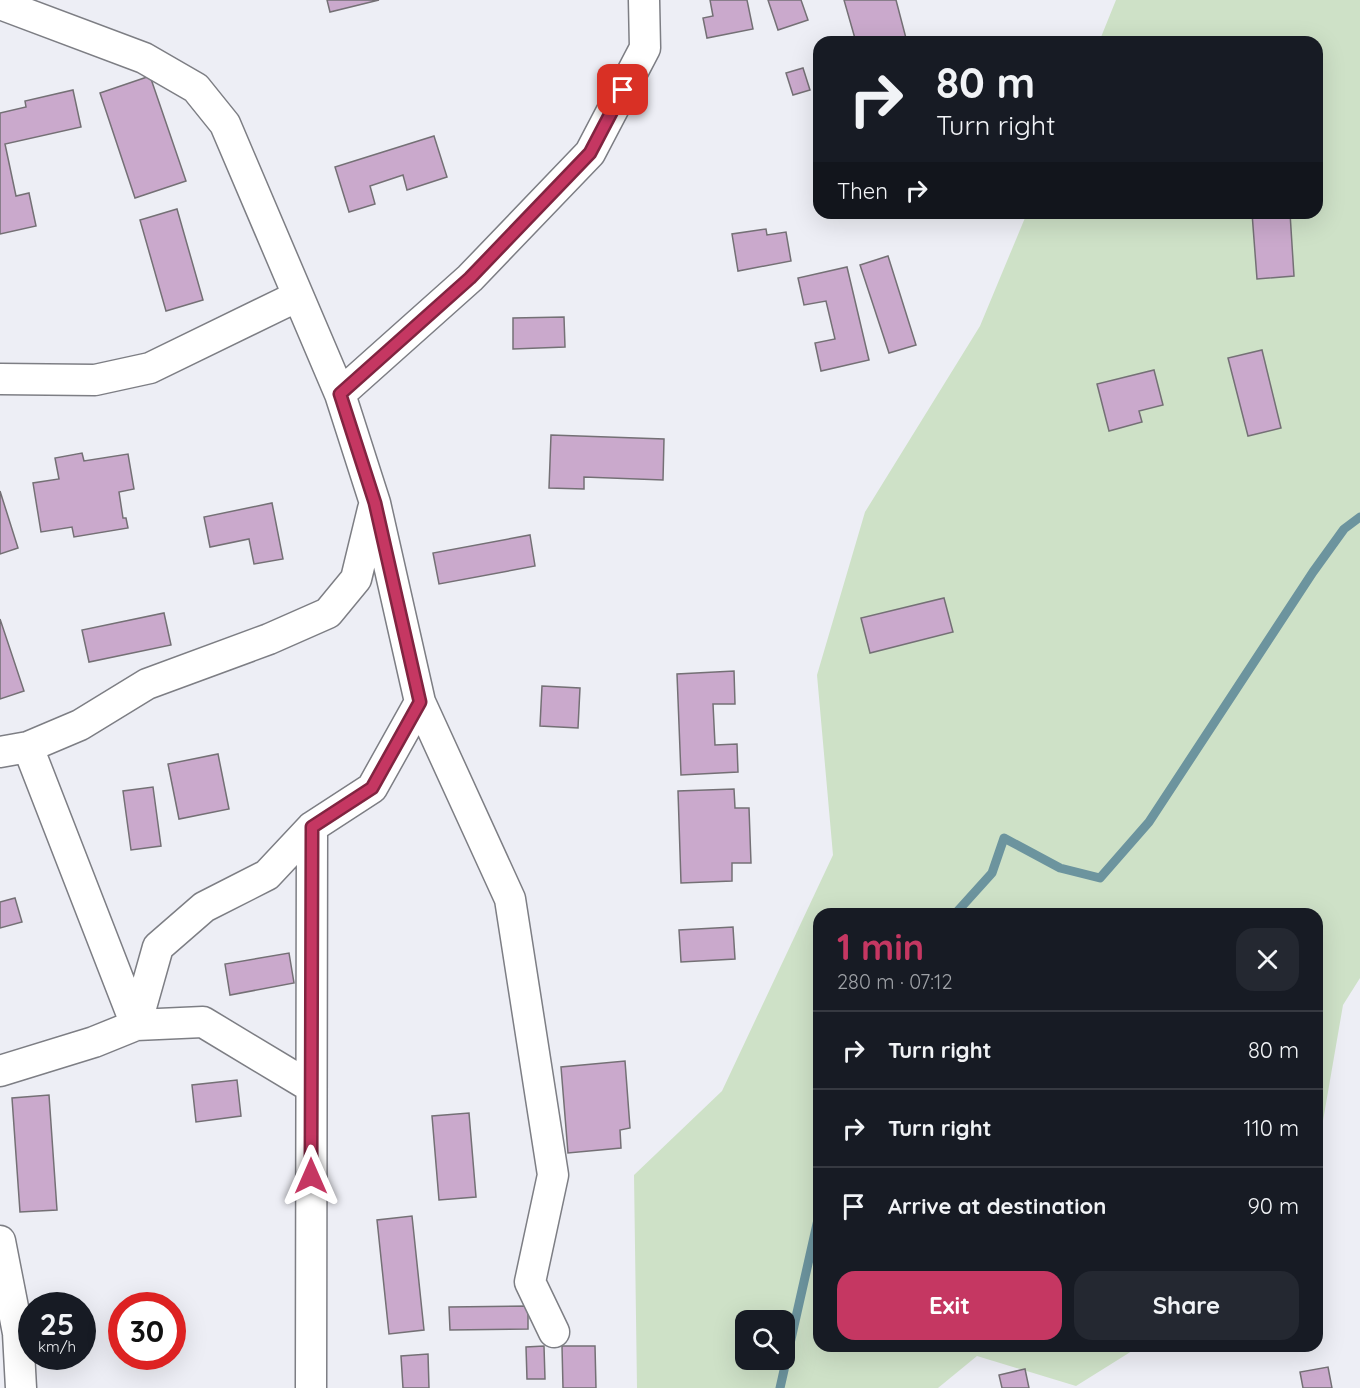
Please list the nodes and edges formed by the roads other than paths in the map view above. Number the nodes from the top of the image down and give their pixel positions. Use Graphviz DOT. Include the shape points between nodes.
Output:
graph roads {
  1 [pos="644,0"];
  2 [pos="0,4"];
  3 [pos="298,296"];
  4 [pos="0,379"];
  5 [pos="340,394"];
  6 [pos="375,503"];
  7 [pos="420,702"];
  8 [pos="14,750"];
  9 [pos="312,827"];
  10 [pos="136,1025"];
  11 [pos="0,1071"];
  12 [pos="311,1087"];
  13 [pos="0,1241"];
  14 [pos="554,1332"];
  15 [pos="21,1388"];
  16 [pos="310,1388"];
  1 -- 5 [label="street" via="645,48 590,153 470,278"];
  2 -- 3 [label="street" via="144,58 196,88 225,124"];
  3 -- 4 [label="street" via="150,368 95,380"];
  3 -- 5 [label="street"];
  5 -- 6 [label="street"];
  6 -- 7 [label="street"];
  6 -- 8 [label="street" via="356,579 328,613 147,684 80,725"];
  7 -- 9 [label="street" via="372,788"];
  7 -- 14 [label="street" via="510,899 553,1174 530,1282"];
  8 -- 10 [label="street"];
  9 -- 10 [label="street" via="267,875 204,907 158,947"];
  9 -- 12 [label="street"];
  10 -- 11 [label="street"];
  10 -- 12 [label="street" via="203,1022"];
  12 -- 16 [label="street"];
  13 -- 15 [label="street" via="18,1333"];
}
